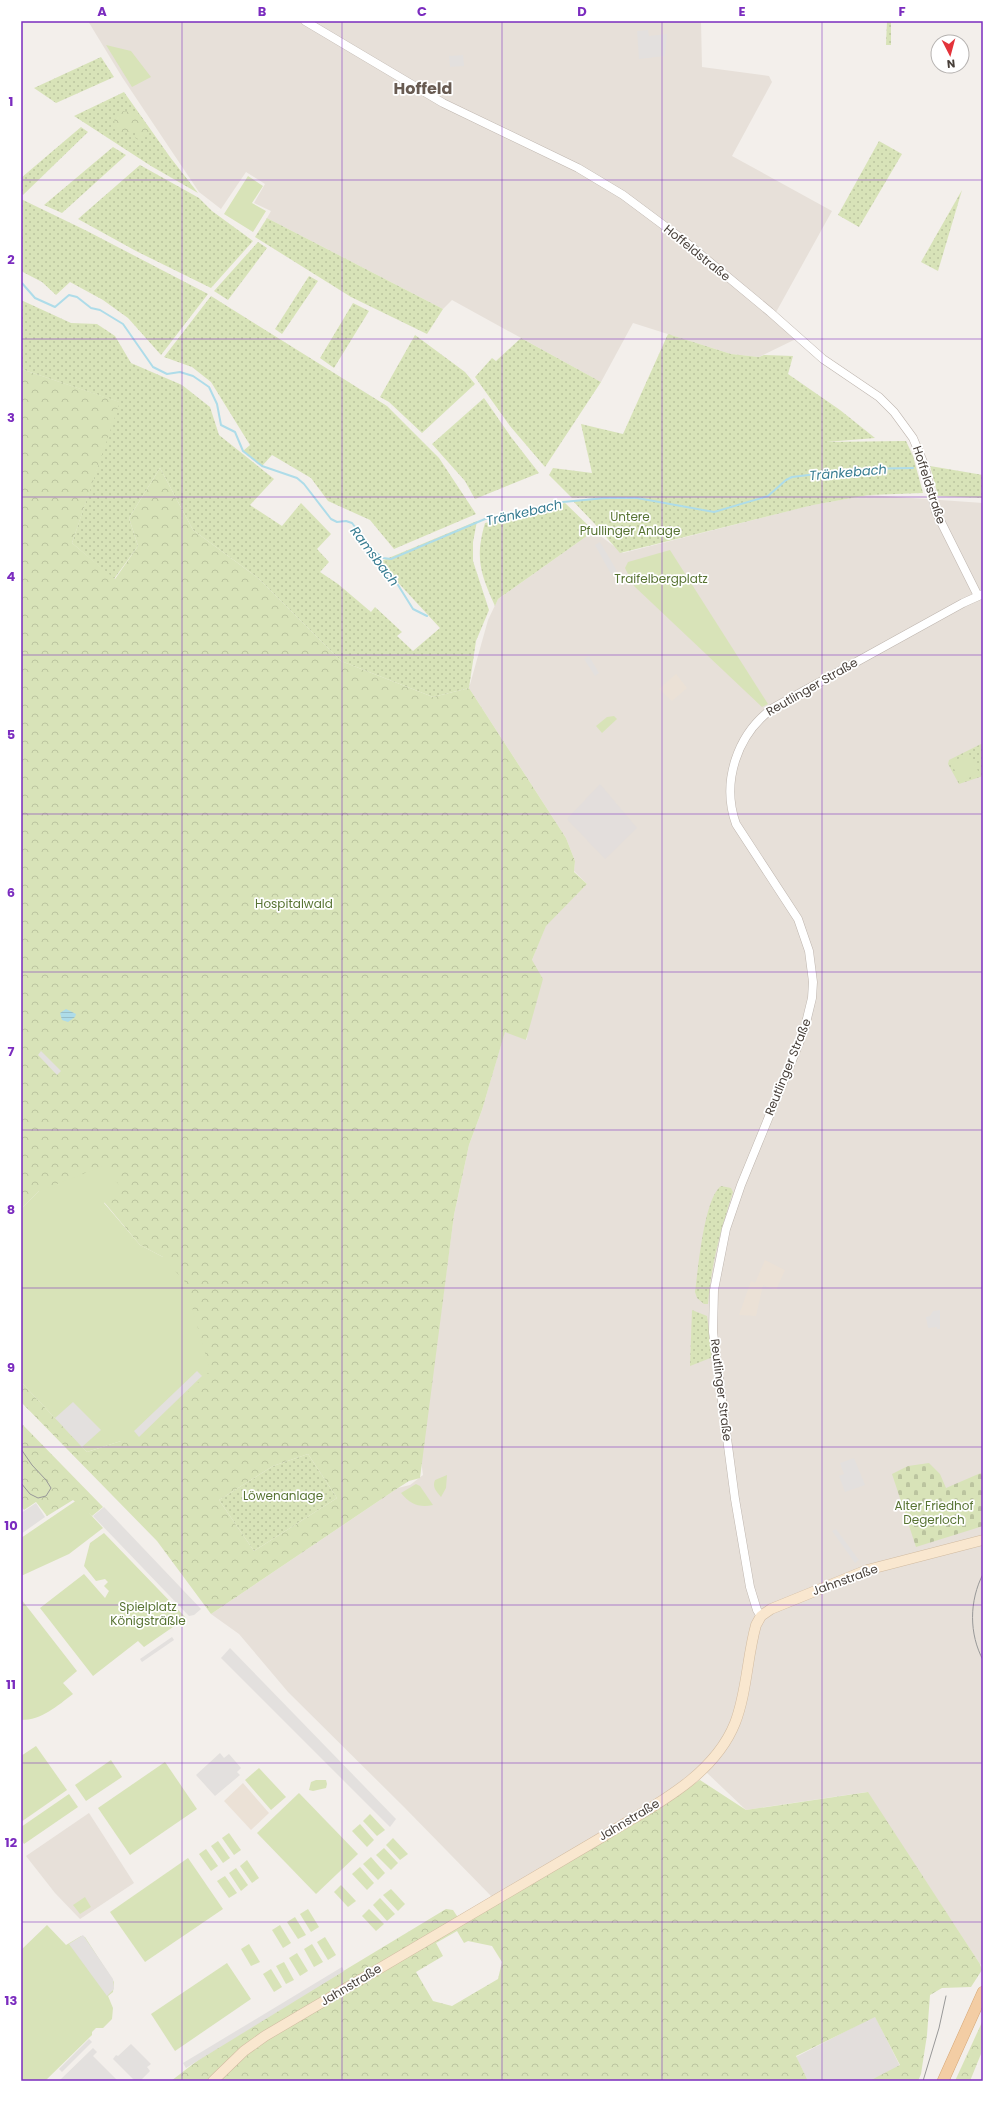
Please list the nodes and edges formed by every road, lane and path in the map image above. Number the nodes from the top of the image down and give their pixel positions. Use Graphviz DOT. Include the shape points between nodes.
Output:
graph roads {
  1 [pos="305,21"];
  2 [pos="980,595"];
  3 [pos="983,1540"];
  4 [pos="761,1616"];
  5 [pos="983,1992"];
  6 [pos="214,2081"];
  7 [pos="943,2081"];
  1 -- 2 [label="street, Hoffeldstraße" via="430,96 578,168 623,195 770,312 823,359 879,397 914,438 939,517"];
  2 -- 4 [label="street, Reutlinger Straße" via="773,708 755,722 748,732 733,767 730,791 732,814 798,919 809,951 813,982 804,1031 744,1177 726,1229 714,1297 713,1332 735,1499 750,1587"];
  3 -- 4 [label="main road, Jahnstraße" via="867,1570 786,1601"];
  4 -- 6 [label="main road, Jahnstraße" via="753,1635 735,1722 720,1748 690,1781 609,1833 265,2036 244,2051"];
  5 -- 7 [label="main road"];
}
